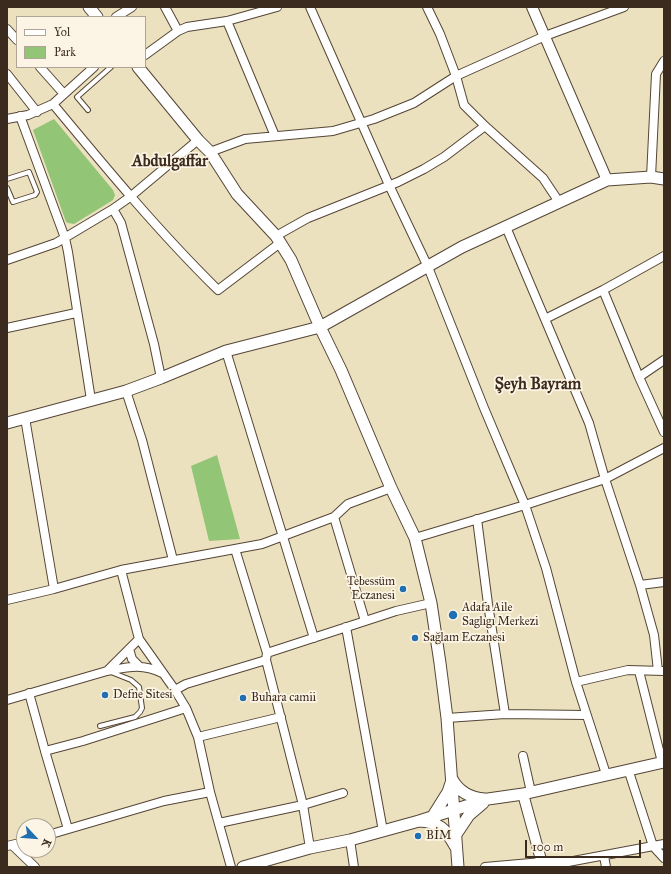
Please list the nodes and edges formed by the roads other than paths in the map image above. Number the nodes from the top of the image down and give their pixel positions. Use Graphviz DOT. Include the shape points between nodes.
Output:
graph roads {
  1 [pos="88,7"];
  2 [pos="132,7"];
  3 [pos="165,7"];
  4 [pos="277,7"];
  5 [pos="310,7"];
  6 [pos="427,7"];
  7 [pos="532,7"];
  8 [pos="624,7"];
  9 [pos="96,16"];
  10 [pos="118,16"];
  11 [pos="227,21"];
  12 [pos="7,29"];
  13 [pos="178,30"];
  14 [pos="545,36"];
  15 [pos="16,39"];
  16 [pos="146,54"];
  17 [pos="664,60"];
  18 [pos="41,68"];
  19 [pos="93,68"];
  20 [pos="110,68"];
  21 [pos="139,68"];
  22 [pos="456,76"];
  23 [pos="8,77"];
  24 [pos="64,94"];
  25 [pos="53,104"];
  26 [pos="88,110"];
  27 [pos="37,112"];
  28 [pos="20,116"];
  29 [pos="7,119"];
  30 [pos="362,123"];
  31 [pos="485,126"];
  32 [pos="276,136"];
  33 [pos="198,140"];
  34 [pos="210,152"];
  35 [pos="651,177"];
  36 [pos="7,179"];
  37 [pos="43,179"];
  38 [pos="664,179"];
  39 [pos="607,180"];
  40 [pos="34,182"];
  41 [pos="389,185"];
  42 [pos="7,188"];
  43 [pos="130,197"];
  44 [pos="559,202"];
  45 [pos="113,209"];
  46 [pos="506,227"];
  47 [pos="64,238"];
  48 [pos="278,240"];
  49 [pos="664,256"];
  50 [pos="7,260"];
  51 [pos="428,267"];
  52 [pos="603,290"];
  53 [pos="76,312"];
  54 [pos="545,319"];
  55 [pos="320,327"];
  56 [pos="7,328"];
  57 [pos="226,352"];
  58 [pos="664,360"];
  59 [pos="639,377"];
  60 [pos="161,378"];
  61 [pos="126,391"];
  62 [pos="91,400"];
  63 [pos="26,418"];
  64 [pos="7,423"];
  65 [pos="664,432"];
  66 [pos="664,448"];
  67 [pos="605,479"];
  68 [pos="391,488"];
  69 [pos="525,505"];
  70 [pos="334,517"];
  71 [pos="477,519"];
  72 [pos="282,537"];
  73 [pos="415,538"];
  74 [pos="235,549"];
  75 [pos="173,560"];
  76 [pos="121,570"];
  77 [pos="664,582"];
  78 [pos="640,585"];
  79 [pos="54,589"];
  80 [pos="7,600"];
  81 [pos="430,603"];
  82 [pos="365,621"];
  83 [pos="346,627"];
  84 [pos="314,638"];
  85 [pos="139,639"];
  86 [pos="130,649"];
  87 [pos="266,657"];
  88 [pos="139,666"];
  89 [pos="107,671"];
  90 [pos="639,671"];
  91 [pos="661,671"];
  92 [pos="164,674"];
  93 [pos="576,682"];
  94 [pos="176,690"];
  95 [pos="29,693"];
  96 [pos="7,700"];
  97 [pos="186,708"];
  98 [pos="505,714"];
  99 [pos="586,715"];
  100 [pos="281,716"];
  101 [pos="447,718"];
  102 [pos="100,726"];
  103 [pos="198,738"];
  104 [pos="45,751"];
  105 [pos="524,756"];
  106 [pos="663,762"];
  107 [pos="628,769"];
  108 [pos="606,774"];
  109 [pos="452,778"];
  110 [pos="210,792"];
  111 [pos="343,793"];
  112 [pos="527,793"];
  113 [pos="488,799"];
  114 [pos="303,805"];
  115 [pos="454,809"];
  116 [pos="433,816"];
  117 [pos="419,821"];
  118 [pos="219,823"];
  119 [pos="68,829"];
  120 [pos="382,831"];
  121 [pos="56,833"];
  122 [pos="455,836"];
  123 [pos="350,840"];
  124 [pos="664,844"];
  125 [pos="9,846"];
  126 [pos="653,846"];
  127 [pos="456,847"];
  128 [pos="310,848"];
  129 [pos="604,856"];
  130 [pos="664,858"];
  131 [pos="542,865"];
  132 [pos="35,867"];
  133 [pos="231,867"];
  134 [pos="243,867"];
  135 [pos="354,867"];
  136 [pos="458,867"];
  137 [pos="485,867"];
  138 [pos="606,867"];
  1 -- 9 [label="main road"];
  2 -- 10 [label="street"];
  3 -- 13 [label="street"];
  4 -- 11 [label="street"];
  5 -- 30 [label="street"];
  6 -- 22 [label="street"];
  7 -- 14 [label="street"];
  8 -- 14 [label="street"];
  11 -- 13 [label="street"];
  11 -- 32 [label="street"];
  12 -- 15 [label="street"];
  13 -- 16 [label="street"];
  14 -- 22 [label="street"];
  14 -- 39 [label="street"];
  17 -- 35 [label="street" via="656,74"];
  18 -- 24 [label="street"];
  19 -- 24 [label="street"];
  20 -- 26 [label="lane" via="77,97"];
  21 -- 33 [label="main road"];
  22 -- 30 [label="street" via="414,102"];
  22 -- 31 [label="street" via="464,104"];
  23 -- 27 [label="street"];
  24 -- 25 [label="street"];
  25 -- 27 [label="street"];
  25 -- 43 [label="street"];
  27 -- 28 [label="street"];
  28 -- 29 [label="street"];
  28 -- 37 [label="street"];
  30 -- 32 [label="street" via="333,131"];
  30 -- 41 [label="street"];
  31 -- 41 [label="street" via="444,157"];
  31 -- 44 [label="street" via="543,178"];
  32 -- 34 [label="street" via="245,139"];
  33 -- 34 [label="main road"];
  33 -- 43 [label="street"];
  34 -- 48 [label="main road" via="237,194"];
  35 -- 38 [label="main road"];
  35 -- 39 [label="main road"];
  36 -- 40 [label="lane" via="28,171"];
  37 -- 40 [label="lane"];
  37 -- 47 [label="street"];
  39 -- 44 [label="main road"];
  40 -- 42 [label="lane" via="36,194 14,202"];
  41 -- 48 [label="street" via="308,218"];
  41 -- 51 [label="street"];
  43 -- 45 [label="street"];
  43 -- 48 [label="street" via="218,290"];
  44 -- 46 [label="main road"];
  45 -- 47 [label="street"];
  45 -- 60 [label="street" via="121,223"];
  46 -- 51 [label="main road" via="462,247"];
  46 -- 54 [label="street"];
  47 -- 50 [label="street" via="49,246"];
  47 -- 53 [label="street"];
  48 -- 55 [label="main road" via="291,260"];
  49 -- 52 [label="street"];
  51 -- 55 [label="main road"];
  51 -- 69 [label="street"];
  52 -- 54 [label="street"];
  52 -- 59 [label="street"];
  53 -- 56 [label="street"];
  53 -- 62 [label="street"];
  54 -- 67 [label="street" via="588,423"];
  55 -- 57 [label="main road"];
  55 -- 68 [label="main road"];
  57 -- 60 [label="main road"];
  57 -- 72 [label="street"];
  58 -- 59 [label="street"];
  59 -- 65 [label="street"];
  60 -- 61 [label="main road"];
  61 -- 62 [label="main road"];
  61 -- 75 [label="street" via="142,440"];
  62 -- 63 [label="main road"];
  63 -- 64 [label="main road"];
  63 -- 79 [label="street"];
  66 -- 67 [label="street"];
  67 -- 69 [label="street"];
  67 -- 78 [label="street"];
  68 -- 70 [label="street" via="348,504"];
  68 -- 73 [label="main road"];
  69 -- 71 [label="street"];
  69 -- 93 [label="street" via="546,568"];
  70 -- 72 [label="street"];
  70 -- 82 [label="street"];
  71 -- 73 [label="street"];
  71 -- 98 [label="street"];
  72 -- 74 [label="street"];
  72 -- 84 [label="street"];
  73 -- 81 [label="main road"];
  74 -- 75 [label="street"];
  74 -- 87 [label="street"];
  75 -- 76 [label="street"];
  76 -- 79 [label="street"];
  76 -- 85 [label="street"];
  77 -- 78 [label="street"];
  78 -- 91 [label="street"];
  79 -- 80 [label="street"];
  81 -- 82 [label="street"];
  81 -- 101 [label="main road"];
  82 -- 83 [label="street"];
  83 -- 84 [label="street"];
  83 -- 120 [label="street"];
  84 -- 87 [label="street"];
  85 -- 86 [label="street"];
  85 -- 92 [label="street"];
  86 -- 88 [label="street" via="132,659"];
  86 -- 89 [label="street"];
  87 -- 94 [label="street" via="186,684"];
  87 -- 100 [label="street"];
  88 -- 89 [label="street"];
  88 -- 92 [label="street" via="153,668"];
  89 -- 95 [label="street"];
  89 -- 102 [label="lane" via="131,680 139,687 142,708 135,717"];
  90 -- 91 [label="street"];
  90 -- 93 [label="street" via="628,670"];
  90 -- 106 [label="street"];
  92 -- 94 [label="street"];
  93 -- 99 [label="street"];
  94 -- 97 [label="street"];
  95 -- 96 [label="street"];
  95 -- 104 [label="street"];
  97 -- 103 [label="street"];
  97 -- 104 [label="street"];
  98 -- 99 [label="street"];
  98 -- 101 [label="street"];
  99 -- 108 [label="street"];
  100 -- 103 [label="street"];
  100 -- 114 [label="street"];
  101 -- 109 [label="main road"];
  103 -- 110 [label="street"];
  104 -- 119 [label="street"];
  105 -- 112 [label="street"];
  106 -- 107 [label="main road"];
  107 -- 108 [label="main road"];
  107 -- 126 [label="street"];
  108 -- 112 [label="main road"];
  109 -- 113 [label="main road" via="461,790 476,798"];
  109 -- 115 [label="main road"];
  109 -- 116 [label="main road" via="448,792"];
  110 -- 118 [label="street"];
  110 -- 119 [label="street" via="164,801"];
  111 -- 114 [label="street"];
  112 -- 113 [label="main road"];
  112 -- 131 [label="street"];
  113 -- 115 [label="main road"];
  113 -- 122 [label="main road" via="469,815"];
  114 -- 118 [label="street"];
  114 -- 128 [label="street"];
  115 -- 116 [label="main road"];
  115 -- 122 [label="main road"];
  116 -- 117 [label="main road"];
  117 -- 120 [label="main road"];
  117 -- 127 [label="main road" via="432,822 444,830"];
  118 -- 133 [label="street"];
  119 -- 121 [label="street"];
  120 -- 123 [label="main road"];
  122 -- 127 [label="main road"];
  123 -- 128 [label="main road"];
  123 -- 135 [label="street"];
  124 -- 126 [label="street"];
  125 -- 132 [label="street"];
  126 -- 129 [label="street"];
  126 -- 130 [label="street"];
  127 -- 136 [label="main road"];
  128 -- 134 [label="main road"];
  129 -- 131 [label="street"];
  129 -- 138 [label="street"];
  131 -- 137 [label="street"];
}
